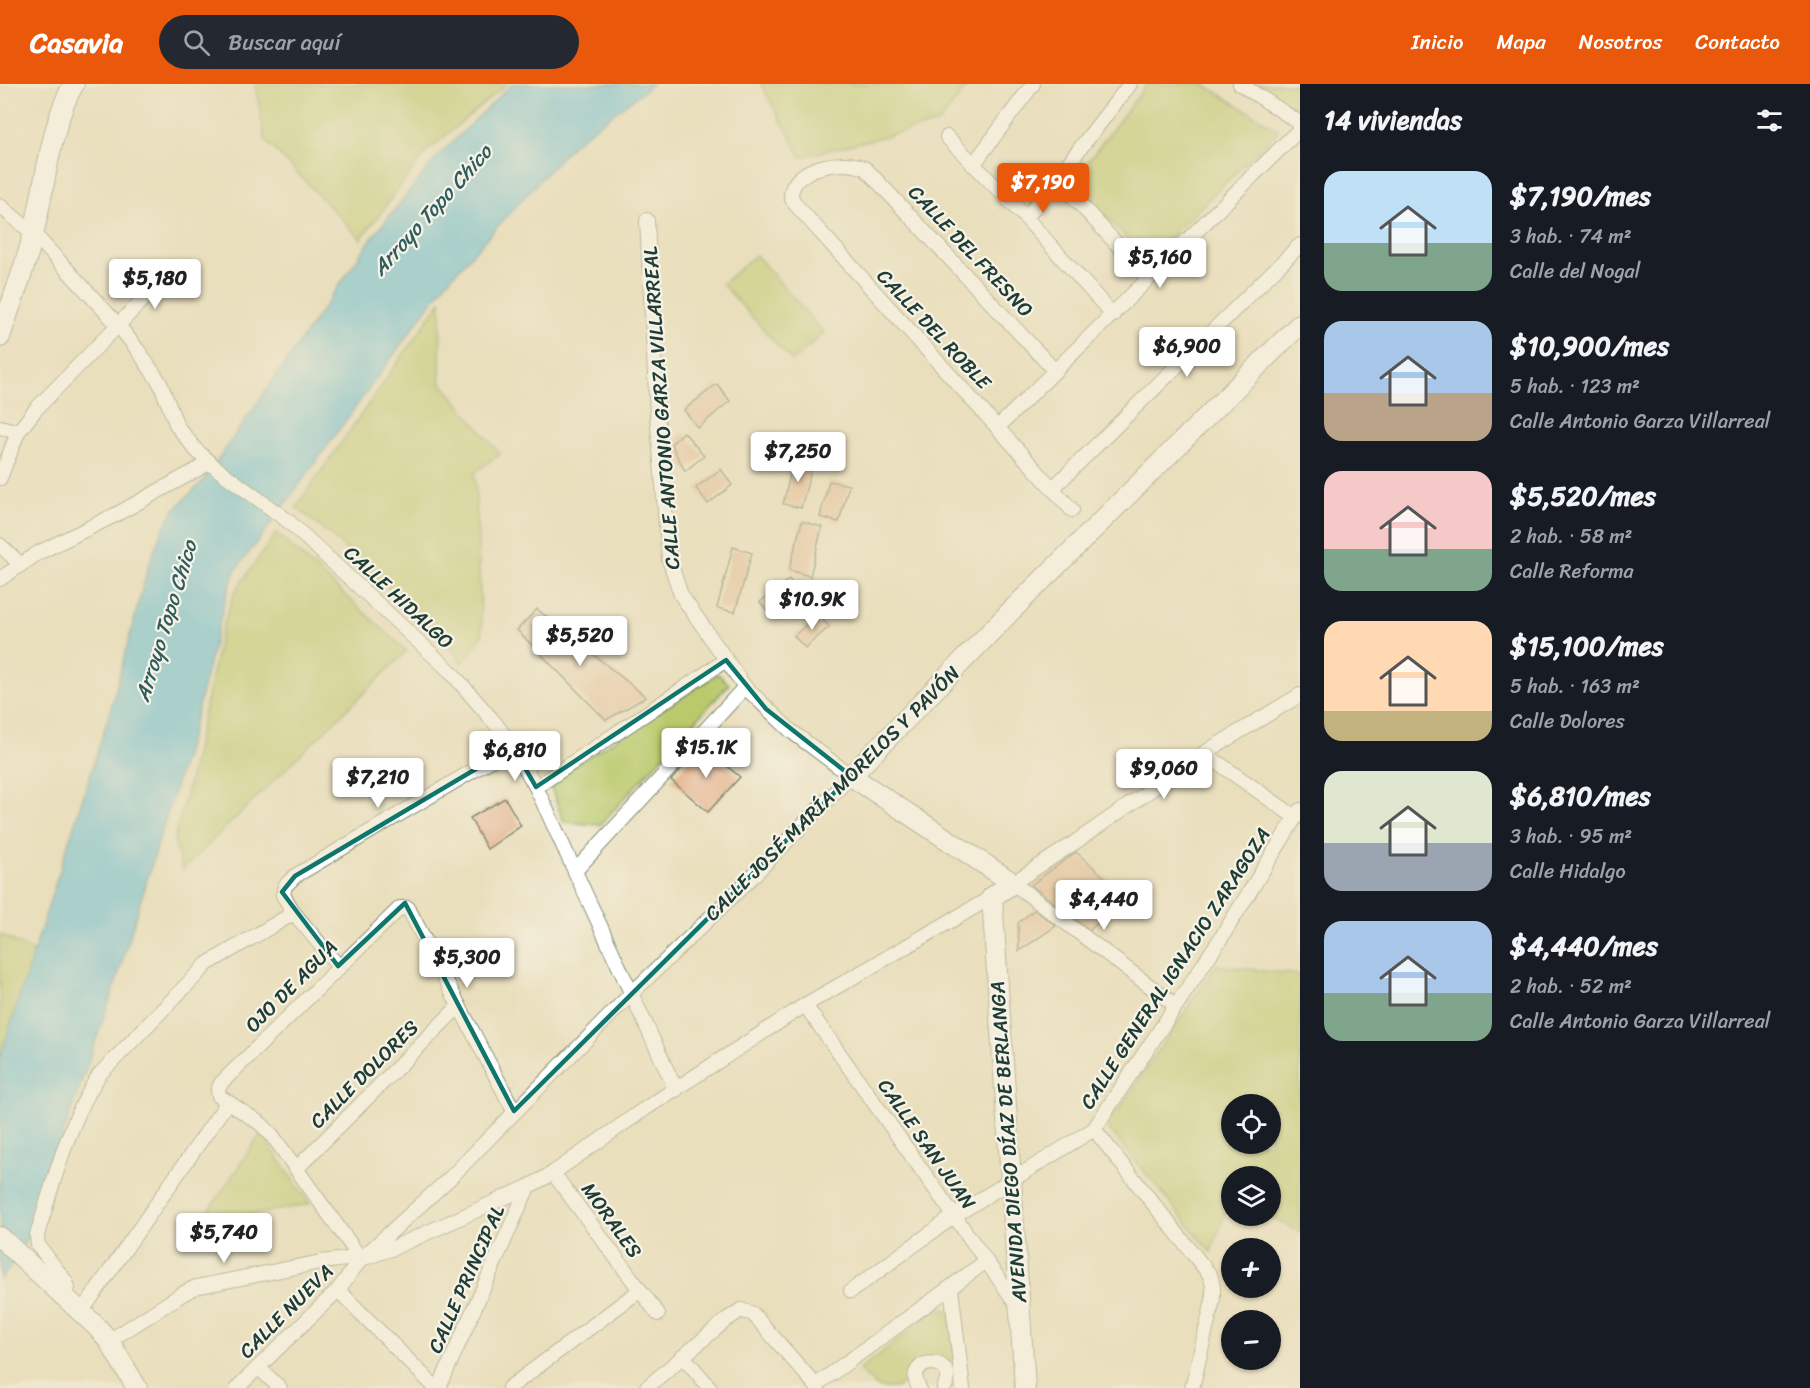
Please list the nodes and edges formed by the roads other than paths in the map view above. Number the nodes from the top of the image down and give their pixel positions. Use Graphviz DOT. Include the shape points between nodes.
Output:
graph roads {
  1 [pos="74,84"];
  2 [pos="1033,84"];
  3 [pos="1130,84"];
  4 [pos="1240,84"];
  5 [pos="1300,123"];
  6 [pos="1300,129"];
  7 [pos="947,137"];
  8 [pos="854,164"];
  9 [pos="973,165"];
  10 [pos="1058,179"];
  11 [pos="0,206"];
  12 [pos="1026,218"];
  13 [pos="647,220"];
  14 [pos="34,234"];
  15 [pos="1300,245"];
  16 [pos="169,273"];
  17 [pos="1148,278"];
  18 [pos="1113,315"];
  19 [pos="1300,324"];
  20 [pos="118,325"];
  21 [pos="0,337"];
  22 [pos="1055,371"];
  23 [pos="0,427"];
  24 [pos="998,427"];
  25 [pos="18,432"];
  26 [pos="212,466"];
  27 [pos="0,478"];
  28 [pos="1053,488"];
  29 [pos="1072,510"];
  30 [pos="0,545"];
  31 [pos="20,564"];
  32 [pos="0,579"];
  33 [pos="726,660"];
  34 [pos="745,687"];
  35 [pos="1300,695"];
  36 [pos="513,747"];
  37 [pos="1204,753"];
  38 [pos="851,776"];
  39 [pos="536,787"];
  40 [pos="1298,814"];
  41 [pos="575,871"];
  42 [pos="1013,883"];
  43 [pos="992,897"];
  44 [pos="294,913"];
  45 [pos="338,966"];
  46 [pos="630,994"];
  47 [pos="805,1005"];
  48 [pos="1175,1005"];
  49 [pos="458,1007"];
  50 [pos="676,1090"];
  51 [pos="223,1100"];
  52 [pos="514,1111"];
  53 [pos="1094,1129"];
  54 [pos="297,1168"];
  55 [pos="553,1173"];
  56 [pos="1010,1182"];
  57 [pos="528,1187"];
  58 [pos="954,1216"];
  59 [pos="0,1237"];
  60 [pos="361,1259"];
  61 [pos="986,1262"];
  62 [pos="951,1288"];
  63 [pos="338,1290"];
  64 [pos="639,1291"];
  65 [pos="851,1291"];
  66 [pos="66,1297"];
  67 [pos="1018,1306"];
  68 [pos="82,1311"];
  69 [pos="658,1314"];
  70 [pos="109,1341"];
  71 [pos="683,1356"];
  72 [pos="258,1367"];
  73 [pos="817,1387"];
  74 [pos="138,1388"];
  75 [pos="237,1388"];
  76 [pos="280,1388"];
  77 [pos="437,1388"];
  78 [pos="509,1388"];
  79 [pos="646,1388"];
  80 [pos="710,1388"];
  81 [pos="919,1388"];
  82 [pos="944,1388"];
  83 [pos="963,1388"];
  84 [pos="1025,1388"];
  85 [pos="1192,1388"];
  1 -- 14 [label="street" via="59,120"];
  2 -- 9 [label="street"];
  3 -- 10 [label="street"];
  4 -- 5 [label="street"];
  6 -- 17 [label="street"];
  7 -- 9 [label="street"];
  8 -- 22 [label="street, CALLE DEL FRESNO" via="866,169 884,186"];
  8 -- 24 [label="street, CALLE DEL ROBLE" via="813,169 790,194 792,201"];
  9 -- 12 [label="street"];
  10 -- 12 [label="street"];
  10 -- 17 [label="street"];
  11 -- 14 [label="street, CALLE HIDALGO"];
  12 -- 18 [label="street"];
  13 -- 33 [label="street, CALLE ANTONIO GARZA VILLARREAL" via="669,559 681,595"];
  14 -- 20 [label="street, CALLE HIDALGO"];
  14 -- 21 [label="street"];
  15 -- 28 [label="street"];
  16 -- 20 [label="street"];
  17 -- 18 [label="street"];
  18 -- 22 [label="street"];
  19 -- 38 [label="street, CALLE JOSÉ MARÍA MORELOS Y PAVÓN"];
  20 -- 25 [label="street"];
  20 -- 26 [label="street, CALLE HIDALGO" via="152,368 182,434"];
  22 -- 24 [label="street"];
  23 -- 25 [label="street"];
  24 -- 28 [label="street, CALLE DEL ROBLE"];
  25 -- 27 [label="street"];
  26 -- 31 [label="street"];
  26 -- 36 [label="street, CALLE HIDALGO" via="288,521 450,671"];
  28 -- 29 [label="street, CALLE DEL ROBLE"];
  30 -- 31 [label="street"];
  31 -- 32 [label="street"];
  33 -- 34 [label="street, CALLE ANTONIO GARZA VILLARREAL"];
  33 -- 39 [label="street"];
  34 -- 38 [label="street, CALLE ANTONIO GARZA VILLARREAL" via="791,731"];
  34 -- 41 [label="street"];
  35 -- 37 [label="street"];
  36 -- 39 [label="street, CALLE HIDALGO"];
  36 -- 44 [label="street" via="295,876 285,885 283,895"];
  37 -- 40 [label="street"];
  37 -- 42 [label="street"];
  38 -- 42 [label="street, CALLE ANTONIO GARZA VILLARREAL"];
  38 -- 46 [label="street, CALLE JOSÉ MARÍA MORELOS Y PAVÓN"];
  39 -- 41 [label="street, CALLE HIDALGO"];
  40 -- 48 [label="street, CALLE GENERAL IGNACIO ZARAGOZA"];
  41 -- 46 [label="street, CALLE HIDALGO"];
  42 -- 43 [label="street"];
  42 -- 48 [label="street, CALLE ANTONIO GARZA VILLARREAL"];
  43 -- 47 [label="street"];
  43 -- 56 [label="street, AVENIDA DIEGO DÍAZ DE BERLANGA"];
  44 -- 45 [label="street"];
  44 -- 66 [label="street" via="207,964 99,1075 85,1096 37,1235 38,1245 66,1282"];
  45 -- 49 [label="street, OJO DE AGUA" via="400,908 408,908"];
  45 -- 51 [label="street, OJO DE AGUA" via="221,1083 218,1090"];
  46 -- 50 [label="street, CALLE HIDALGO"];
  46 -- 52 [label="street, CALLE JOSÉ MARÍA MORELOS Y PAVÓN"];
  47 -- 50 [label="street"];
  47 -- 58 [label="street, CALLE SAN JUAN"];
  48 -- 53 [label="street, CALLE GENERAL IGNACIO ZARAGOZA"];
  49 -- 52 [label="street"];
  49 -- 54 [label="street, CALLE DOLORES"];
  50 -- 55 [label="street"];
  51 -- 54 [label="street" via="261,1124"];
  51 -- 68 [label="street, OJO DE AGUA"];
  52 -- 60 [label="street, CALLE JOSÉ MARÍA MORELOS Y PAVÓN" via="450,1178"];
  53 -- 56 [label="street, CALLE GENERAL IGNACIO ZARAGOZA"];
  53 -- 85 [label="street" via="1210,1275 1213,1300"];
  54 -- 60 [label="street"];
  55 -- 57 [label="street"];
  55 -- 64 [label="street, MORALES"];
  56 -- 58 [label="street, CALLE GENERAL IGNACIO ZARAGOZA"];
  56 -- 67 [label="street, AVENIDA DIEGO DÍAZ DE BERLANGA"];
  57 -- 60 [label="street"];
  57 -- 77 [label="street, CALLE PRINCIPAL"];
  58 -- 61 [label="street, CALLE SAN JUAN"];
  58 -- 65 [label="street, CALLE GENERAL IGNACIO ZARAGOZA"];
  59 -- 66 [label="street"];
  60 -- 63 [label="street, CALLE NUEVA"];
  60 -- 70 [label="street" via="329,1261 196,1287"];
  61 -- 62 [label="street"];
  61 -- 67 [label="street, CALLE SAN JUAN"];
  62 -- 73 [label="street"];
  62 -- 83 [label="street"];
  63 -- 72 [label="street, CALLE NUEVA"];
  63 -- 77 [label="street"];
  64 -- 69 [label="street, MORALES"];
  64 -- 78 [label="street"];
  66 -- 68 [label="street"];
  67 -- 84 [label="street, AVENIDA DIEGO DÍAZ DE BERLANGA"];
  68 -- 70 [label="street"];
  70 -- 74 [label="street"];
  71 -- 73 [label="street" via="735,1312 745,1310 753,1314"];
  71 -- 79 [label="street"];
  71 -- 80 [label="street"];
  72 -- 75 [label="street, CALLE NUEVA"];
  72 -- 76 [label="street"];
  81 -- 82 [label="street" via="918,1370 931,1363 944,1369"];
}
